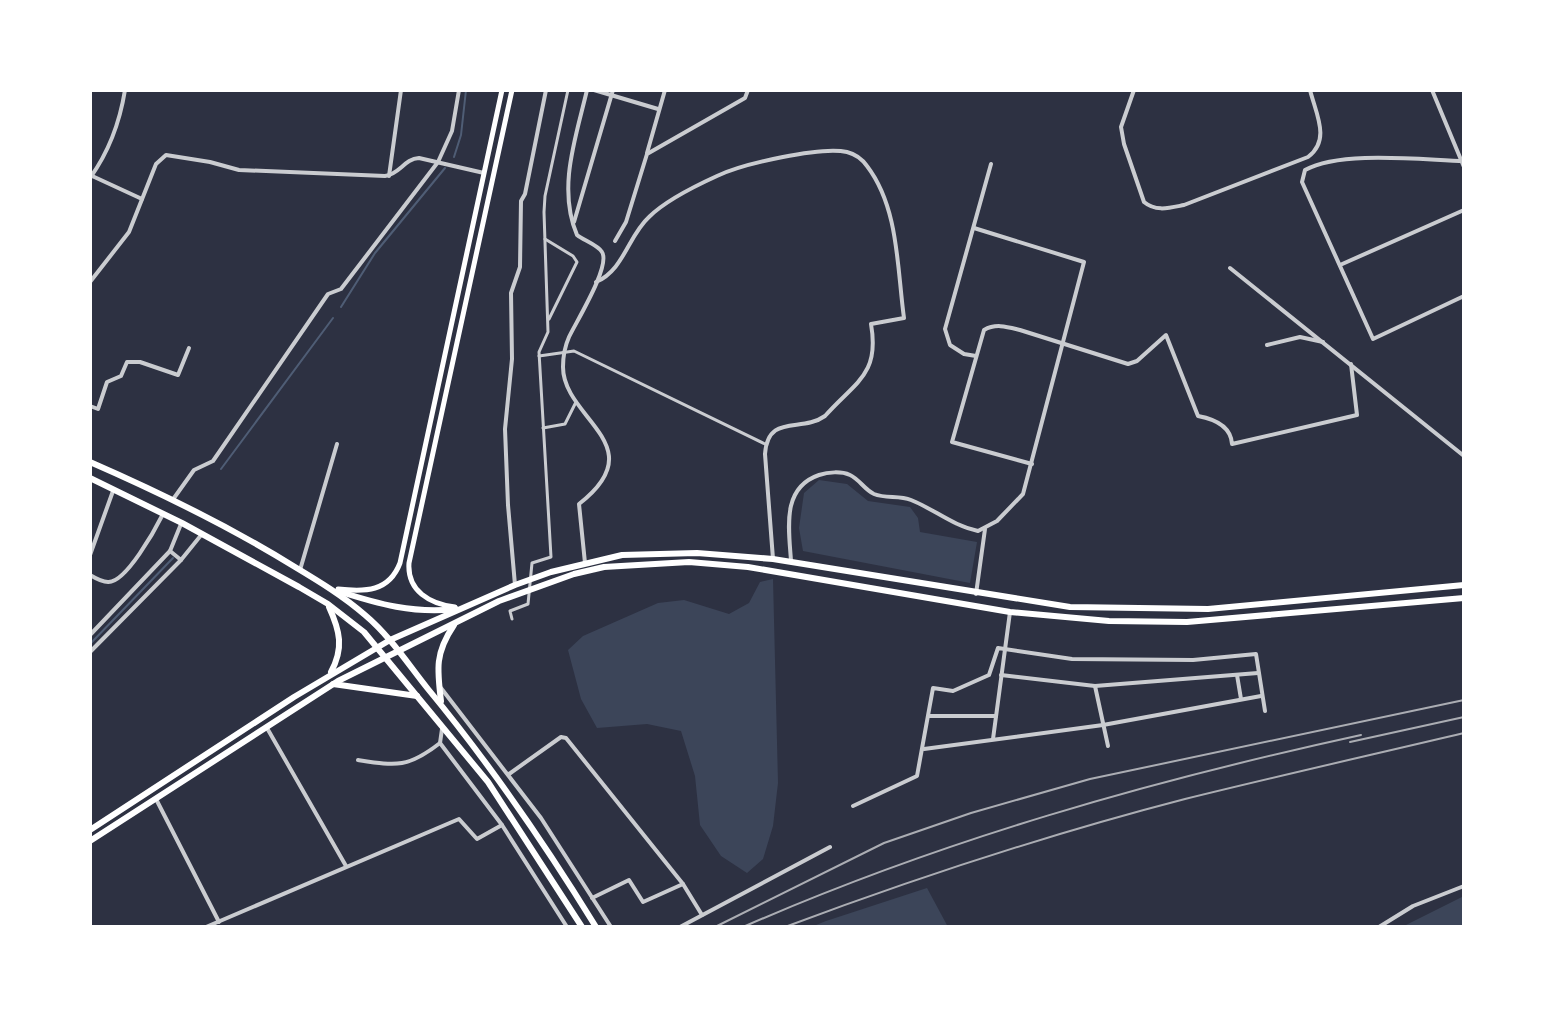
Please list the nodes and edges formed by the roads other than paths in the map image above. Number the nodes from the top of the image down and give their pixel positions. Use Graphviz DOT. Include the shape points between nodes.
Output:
graph roads {
  1 [pos="125,90"];
  2 [pos="401,90"];
  3 [pos="459,90"];
  4 [pos="502,90"];
  5 [pos="512,90"];
  6 [pos="546,90"];
  7 [pos="568,90"];
  8 [pos="587,90"];
  9 [pos="594,90"];
  10 [pos="665,90"];
  11 [pos="748,90"];
  12 [pos="1134,90"];
  13 [pos="1310,90"];
  14 [pos="1432,90"];
  15 [pos="612,92"];
  16 [pos="658,109"];
  17 [pos="647,154"];
  18 [pos="1463,161"];
  19 [pos="438,162"];
  20 [pos="991,164"];
  21 [pos="1464,167"];
  22 [pos="484,173"];
  23 [pos="91,176"];
  24 [pos="389,176"];
  25 [pos="142,199"];
  26 [pos="1464,210"];
  27 [pos="573,225"];
  28 [pos="974,228"];
  29 [pos="545,239"];
  30 [pos="615,241"];
  31 [pos="1340,265"];
  32 [pos="1230,268"];
  33 [pos="90,282"];
  34 [pos="596,282"];
  35 [pos="1464,296"];
  36 [pos="548,321"];
  37 [pos="1325,343"];
  38 [pos="1063,345"];
  39 [pos="1267,345"];
  40 [pos="189,348"];
  41 [pos="564,352"];
  42 [pos="539,356"];
  43 [pos="976,356"];
  44 [pos="1351,364"];
  45 [pos="576,402"];
  46 [pos="90,406"];
  47 [pos="543,428"];
  48 [pos="337,444"];
  49 [pos="766,444"];
  50 [pos="1464,456"];
  51 [pos="90,462"];
  52 [pos="1032,464"];
  53 [pos="90,478"];
  54 [pos="114,489"];
  55 [pos="174,498"];
  56 [pos="164,513"];
  57 [pos="182,523"];
  58 [pos="985,529"];
  59 [pos="202,534"];
  60 [pos="170,551"];
  61 [pos="90,555"];
  62 [pos="773,559"];
  63 [pos="181,560"];
  64 [pos="791,562"];
  65 [pos="585,563"];
  66 [pos="300,570"];
  67 [pos="90,575"];
  68 [pos="515,585"];
  69 [pos="1464,585"];
  70 [pos="332,588"];
  71 [pos="976,594"];
  72 [pos="1464,598"];
  73 [pos="328,604"];
  74 [pos="464,608"];
  75 [pos="1010,612"];
  76 [pos="512,619"];
  77 [pos="456,622"];
  78 [pos="90,635"];
  79 [pos="390,640"];
  80 [pos="378,647"];
  81 [pos="1005,648"];
  82 [pos="398,650"];
  83 [pos="90,652"];
  84 [pos="384,657"];
  85 [pos="331,673"];
  86 [pos="1259,673"];
  87 [pos="1001,675"];
  88 [pos="1237,675"];
  89 [pos="333,684"];
  90 [pos="439,685"];
  91 [pos="1095,686"];
  92 [pos="418,696"];
  93 [pos="1262,696"];
  94 [pos="1241,699"];
  95 [pos="441,703"];
  96 [pos="1265,711"];
  97 [pos="929,716"];
  98 [pos="996,716"];
  99 [pos="1103,725"];
  100 [pos="266,726"];
  101 [pos="442,726"];
  102 [pos="993,739"];
  103 [pos="440,743"];
  104 [pos="1108,746"];
  105 [pos="924,749"];
  106 [pos="358,760"];
  107 [pos="509,774"];
  108 [pos="156,798"];
  109 [pos="853,806"];
  110 [pos="502,825"];
  111 [pos="90,830"];
  112 [pos="90,841"];
  113 [pos="830,847"];
  114 [pos="347,867"];
  115 [pos="683,884"];
  116 [pos="1464,886"];
  117 [pos="592,898"];
  118 [pos="702,915"];
  119 [pos="219,922"];
  120 [pos="206,927"];
  121 [pos="567,927"];
  122 [pos="582,927"];
  123 [pos="596,927"];
  124 [pos="611,927"];
  125 [pos="680,927"];
  126 [pos="1379,927"];
  1 -- 23 [label="street" via="106,151"];
  2 -- 24 [label="street"];
  3 -- 19 [label="street" via="452,131"];
  4 -- 22 [label="main road"];
  5 -- 74 [label="main road" via="409,563 410,579 419,593 438,605"];
  6 -- 68 [label="street" via="521,201 520,267 511,293 505,429"];
  7 -- 29 [label="street" via="545,196"];
  8 -- 27 [label="street" via="567,183"];
  9 -- 15 [label="street"];
  10 -- 16 [label="street"];
  11 -- 17 [label="street" via="745,98"];
  12 -- 13 [label="street" via="1121,127 1124,144 1144,202 1164,209 1316,152 1321,134"];
  14 -- 18 [label="street"];
  15 -- 16 [label="street"];
  15 -- 27 [label="street"];
  16 -- 17 [label="street"];
  17 -- 30 [label="street"];
  18 -- 21 [label="street"];
  18 -- 31 [label="street" via="1380,158 1325,162 1305,170 1302,182"];
  19 -- 22 [label="street"];
  19 -- 24 [label="street" via="412,159"];
  19 -- 55 [label="street" via="341,289 328,294 213,461 194,470"];
  20 -- 28 [label="street"];
  22 -- 70 [label="main road" via="400,563 376,589"];
  23 -- 25 [label="street"];
  24 -- 25 [label="street" via="239,170 166,155 156,164"];
  25 -- 33 [label="street" via="129,232"];
  26 -- 31 [label="street"];
  27 -- 34 [label="street" via="577,235 603,253"];
  28 -- 38 [label="street" via="1084,262"];
  28 -- 43 [label="street" via="945,334 956,350"];
  29 -- 36 [label="street"];
  29 -- 36 [label="street" via="577,264"];
  31 -- 35 [label="street" via="1373,339"];
  32 -- 37 [label="street"];
  34 -- 41 [label="street"];
  34 -- 49 [label="street" via="614,270 651,215 718,175 772,159 834,151 854,154 865,163 891,218 904,318 871,324 874,349 867,372 825,416 777,429"];
  36 -- 42 [label="street"];
  37 -- 39 [label="street" via="1300,337"];
  37 -- 44 [label="street"];
  38 -- 43 [label="street" via="994,326 984,330"];
  38 -- 44 [label="street" via="1128,364 1166,335 1198,416 1223,425 1232,444 1357,415"];
  38 -- 52 [label="street"];
  40 -- 46 [label="street" via="178,375 127,362 121,376 107,382 98,409"];
  41 -- 42 [label="street"];
  41 -- 45 [label="street" via="563,377"];
  41 -- 49 [label="street" via="574,351"];
  42 -- 47 [label="street"];
  43 -- 52 [label="street" via="952,442"];
  44 -- 50 [label="street"];
  45 -- 47 [label="street" via="565,424"];
  45 -- 65 [label="street" via="602,435 608,454 600,480 579,504"];
  47 -- 76 [label="street" via="551,557 532,563 528,604 510,611"];
  48 -- 66 [label="street"];
  49 -- 62 [label="street"];
  51 -- 55 [label="main road"];
  52 -- 58 [label="street" via="1023,494"];
  53 -- 54 [label="main road"];
  54 -- 56 [label="main road"];
  54 -- 61 [label="street"];
  55 -- 66 [label="main road"];
  56 -- 57 [label="main road"];
  56 -- 67 [label="street" via="146,547 116,580"];
  57 -- 59 [label="main road"];
  57 -- 60 [label="street"];
  58 -- 64 [label="street" via="959,525 909,499 873,493 850,475 828,473 794,493"];
  58 -- 71 [label="street"];
  59 -- 63 [label="street"];
  59 -- 73 [label="main road"];
  60 -- 63 [label="street"];
  60 -- 78 [label="street"];
  62 -- 64 [label="main road"];
  62 -- 65 [label="main road" via="655,553"];
  63 -- 83 [label="street"];
  64 -- 71 [label="main road"];
  65 -- 68 [label="main road"];
  66 -- 70 [label="main road"];
  68 -- 74 [label="main road"];
  69 -- 71 [label="main road" via="1208,609 1070,607"];
  70 -- 74 [label="main road" via="391,607"];
  70 -- 79 [label="main road"];
  72 -- 75 [label="main road" via="1187,622"];
  73 -- 80 [label="main road"];
  73 -- 85 [label="main road" via="341,640"];
  74 -- 79 [label="main road"];
  75 -- 77 [label="main road" via="787,573 689,562 604,567 531,589"];
  75 -- 81 [label="street"];
  77 -- 82 [label="main road"];
  77 -- 90 [label="main road" via="441,646"];
  79 -- 80 [label="main road"];
  79 -- 82 [label="main road"];
  80 -- 84 [label="main road"];
  80 -- 85 [label="main road"];
  81 -- 86 [label="street" via="1072,659 1193,660 1256,654"];
  81 -- 87 [label="street"];
  81 -- 97 [label="street" via="998,648 989,675 953,691 933,688"];
  82 -- 84 [label="main road"];
  82 -- 95 [label="main road"];
  84 -- 89 [label="main road"];
  84 -- 92 [label="main road"];
  85 -- 111 [label="main road"];
  86 -- 88 [label="street"];
  86 -- 93 [label="street"];
  87 -- 91 [label="street"];
  87 -- 98 [label="street"];
  88 -- 91 [label="street"];
  88 -- 94 [label="street"];
  89 -- 92 [label="main road"];
  89 -- 100 [label="main road"];
  90 -- 95 [label="main road"];
  90 -- 107 [label="street"];
  91 -- 99 [label="street"];
  92 -- 101 [label="main road"];
  93 -- 94 [label="street"];
  93 -- 96 [label="street"];
  94 -- 99 [label="street"];
  95 -- 123 [label="main road" via="543,843"];
  97 -- 98 [label="street"];
  97 -- 105 [label="street"];
  98 -- 102 [label="street"];
  99 -- 102 [label="street"];
  99 -- 104 [label="street"];
  100 -- 108 [label="main road"];
  100 -- 114 [label="street"];
  101 -- 103 [label="street"];
  101 -- 122 [label="main road" via="488,782"];
  102 -- 105 [label="street"];
  103 -- 106 [label="street" via="402,765"];
  103 -- 110 [label="street"];
  105 -- 109 [label="street" via="917,776"];
  107 -- 115 [label="street" via="566,738"];
  107 -- 117 [label="street"];
  108 -- 112 [label="main road"];
  108 -- 119 [label="street"];
  110 -- 114 [label="street" via="477,839 459,819"];
  110 -- 121 [label="street"];
  113 -- 118 [label="street"];
  114 -- 119 [label="street"];
  115 -- 117 [label="street" via="643,902 629,880"];
  115 -- 118 [label="street"];
  116 -- 126 [label="street" via="1413,906"];
  117 -- 124 [label="street"];
  118 -- 125 [label="street"];
  119 -- 120 [label="street"];
}
